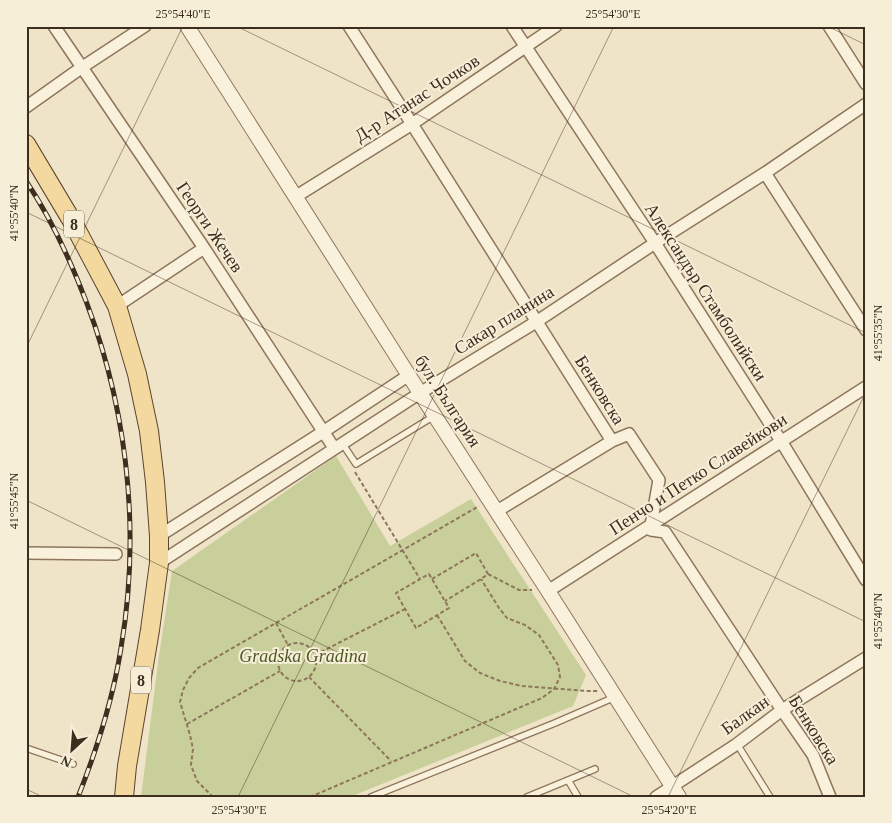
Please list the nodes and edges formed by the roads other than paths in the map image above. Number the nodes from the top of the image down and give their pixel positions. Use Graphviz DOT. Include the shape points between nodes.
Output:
graph roads {
  1 [pos="54,26"];
  2 [pos="145,26"];
  3 [pos="187,26"];
  4 [pos="349,26"];
  5 [pos="512,26"];
  6 [pos="556,26"];
  7 [pos="830,26"];
  8 [pos="525,47"];
  9 [pos="81,68"];
  10 [pos="866,84"];
  11 [pos="866,104"];
  12 [pos="26,107"];
  13 [pos="412,124"];
  14 [pos="26,144"];
  15 [pos="764,174"];
  16 [pos="295,196"];
  17 [pos="655,243"];
  18 [pos="204,248"];
  19 [pos="117,306"];
  20 [pos="536,322"];
  21 [pos="866,330"];
  22 [pos="409,375"];
  23 [pos="866,387"];
  24 [pos="420,393"];
  25 [pos="435,416"];
  26 [pos="323,432"];
  27 [pos="612,441"];
  28 [pos="781,442"];
  29 [pos="338,445"];
  30 [pos="493,506"];
  31 [pos="651,525"];
  32 [pos="159,536"];
  33 [pos="26,553"];
  34 [pos="116,554"];
  35 [pos="159,563"];
  36 [pos="866,580"];
  37 [pos="548,591"];
  38 [pos="866,658"];
  39 [pos="613,694"];
  40 [pos="782,710"];
  41 [pos="737,744"];
  42 [pos="26,748"];
  43 [pos="73,764"];
  44 [pos="595,769"];
  45 [pos="568,780"];
  46 [pos="675,791"];
  47 [pos="658,796"];
  48 [pos="124,797"];
  49 [pos="370,797"];
  50 [pos="527,797"];
  51 [pos="578,797"];
  52 [pos="770,797"];
  53 [pos="830,797"];
  1 -- 9 [label="street, Георги Жечев"];
  2 -- 9 [label="street"];
  3 -- 16 [label="street, бул. България"];
  4 -- 13 [label="street, Бенковска"];
  5 -- 8 [label="street, Александър Стамболийски"];
  6 -- 8 [label="street, Д-р Атанас Чочков"];
  7 -- 10 [label="street"];
  8 -- 13 [label="street, Д-р Атанас Чочков"];
  8 -- 17 [label="street, Александър Стамболийски"];
  9 -- 12 [label="street"];
  9 -- 18 [label="street, Георги Жечев"];
  11 -- 15 [label="street, Сакар планина"];
  13 -- 16 [label="street, Д-р Атанас Чочков"];
  13 -- 20 [label="street, Бенковска"];
  14 -- 19 [label="main road, 8"];
  15 -- 17 [label="street, Сакар планина"];
  15 -- 21 [label="street"];
  16 -- 22 [label="street, бул. България"];
  17 -- 20 [label="street, Сакар планина"];
  17 -- 28 [label="street, Александър Стамболийски"];
  18 -- 19 [label="street"];
  18 -- 26 [label="street, Георги Жечев"];
  19 -- 32 [label="main road, 8" via="137,374 149,432"];
  20 -- 24 [label="street, Сакар планина"];
  20 -- 27 [label="street, Бенковска"];
  22 -- 24 [label="street, бул. България"];
  22 -- 26 [label="street"];
  23 -- 28 [label="street, Пенчо и Петко Славейкови"];
  24 -- 25 [label="street, бул. България"];
  24 -- 29 [label="street, Сакар планина"];
  25 -- 29 [label="lane" via="356,464"];
  25 -- 30 [label="street, бул. България"];
  26 -- 29 [label="street, Георги Жечев"];
  26 -- 32 [label="street"];
  27 -- 30 [label="street"];
  27 -- 31 [label="street, Бенковска" via="629,434 659,480"];
  28 -- 31 [label="street, Пенчо и Петко Славейкови"];
  28 -- 36 [label="street, Александър Стамболийски"];
  29 -- 35 [label="street, Сакар планина"];
  30 -- 37 [label="street, бул. България"];
  31 -- 37 [label="street, Пенчо и Петко Славейкови"];
  31 -- 40 [label="street, Бенковска" via="652,530 665,532"];
  32 -- 35 [label="main road, 8"];
  33 -- 34 [label="street"];
  35 -- 48 [label="main road, 8"];
  37 -- 39 [label="street, бул. България"];
  38 -- 40 [label="street, Балкан"];
  39 -- 46 [label="street, бул. България"];
  39 -- 49 [label="lane" via="555,723"];
  40 -- 41 [label="street, Балкан"];
  40 -- 53 [label="street, Бенковска" via="813,755"];
  41 -- 46 [label="street, Балкан"];
  41 -- 52 [label="lane"];
  42 -- 43 [label="lane"];
  44 -- 45 [label="lane"];
  45 -- 50 [label="lane"];
  45 -- 51 [label="lane"];
  46 -- 47 [label="street, Балкан"];
}
